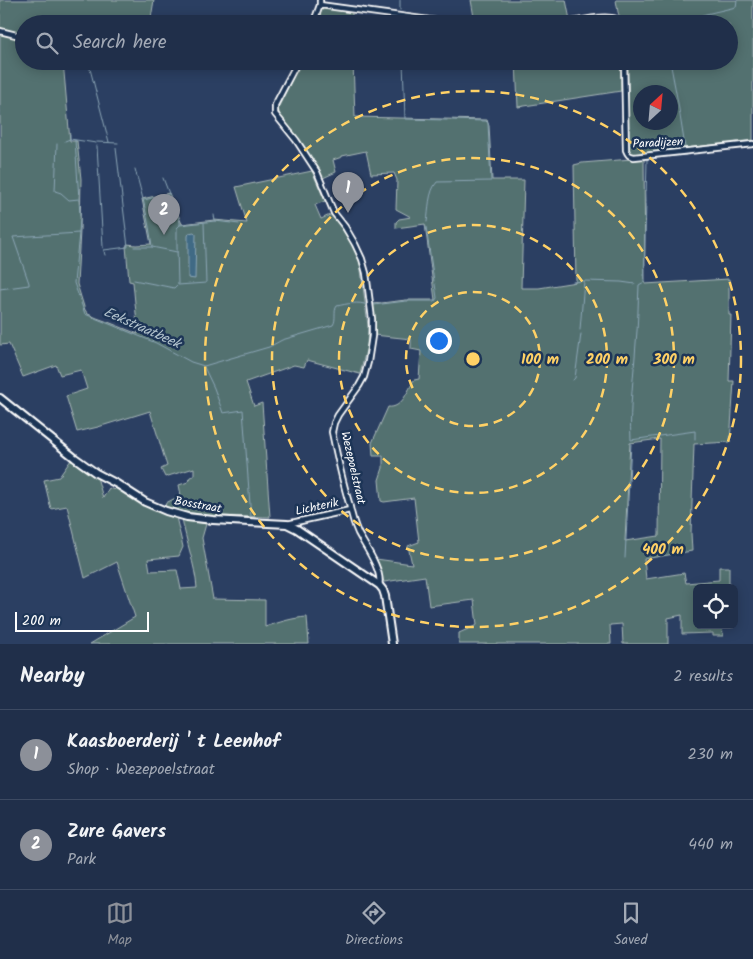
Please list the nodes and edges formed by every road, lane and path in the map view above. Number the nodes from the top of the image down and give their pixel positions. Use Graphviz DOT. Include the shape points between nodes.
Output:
graph roads {
  1 [pos="320,2"];
  2 [pos="316,15"];
  3 [pos="402,15"];
  4 [pos="0,31"];
  5 [pos="15,35"];
  6 [pos="293,70"];
  7 [pos="624,70"];
  8 [pos="753,144"];
  9 [pos="0,398"];
  10 [pos="350,510"];
  11 [pos="287,524"];
  12 [pos="380,586"];
  13 [pos="392,644"];
  1 -- 2 [label="street"];
  1 -- 3 [label="street"];
  4 -- 5 [label="street"];
  6 -- 10 [label="street, Wezepoelstraat" via="275,105 275,114 317,172 334,213 362,259 372,319 364,377 334,423 332,432"];
  7 -- 8 [label="street, Paradijzen" via="626,150 630,156"];
  9 -- 11 [label="street, Bosstraat" via="75,458 145,502 187,517"];
  10 -- 11 [label="street, Lichterik"];
  10 -- 12 [label="street, Wezepoelstraat" via="379,575"];
  11 -- 12 [label="street, Bosstraat"];
  12 -- 13 [label="street, Wezepoelstraat"];
}
